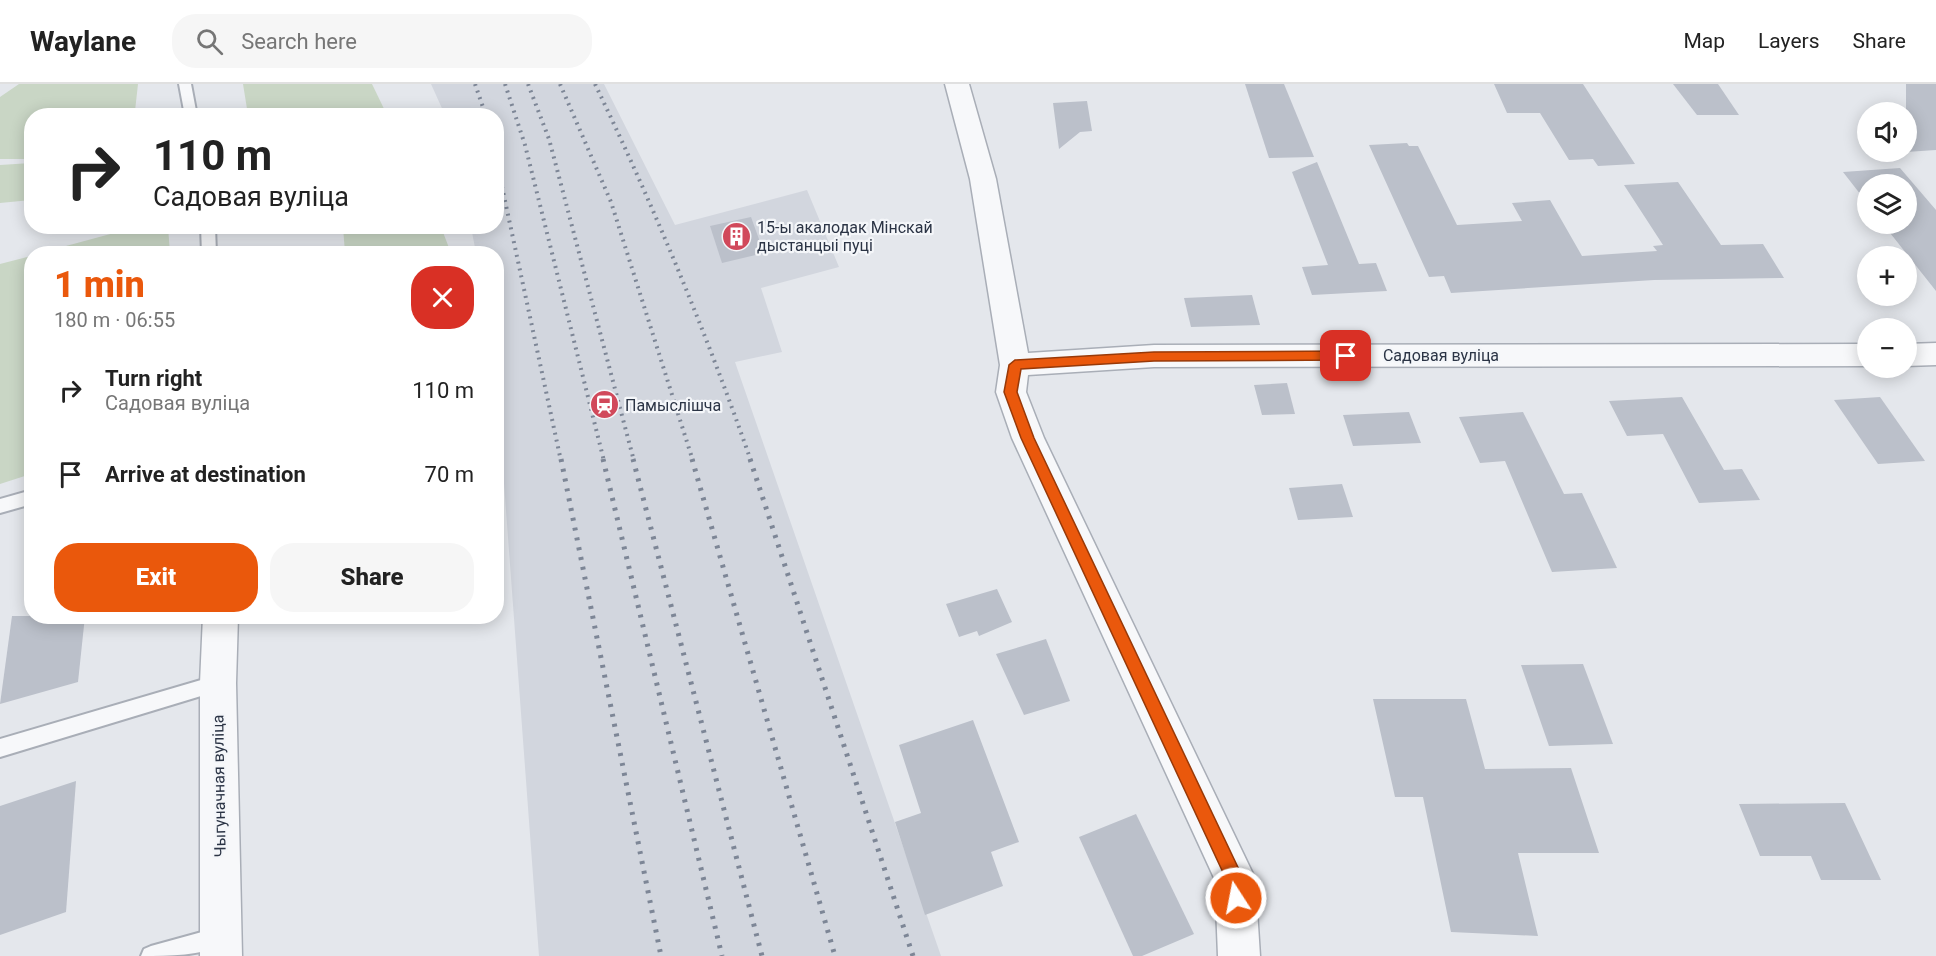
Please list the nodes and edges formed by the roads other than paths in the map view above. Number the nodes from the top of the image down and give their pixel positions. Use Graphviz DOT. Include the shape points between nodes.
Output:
graph roads {
  1 [pos="184,84"];
  2 [pos="957,84"];
  3 [pos="189,108"];
  4 [pos="1936,354"];
  5 [pos="1857,355"];
  6 [pos="1917,355"];
  7 [pos="1015,365"];
  8 [pos="24,499"];
  9 [pos="0,506"];
  10 [pos="221,624"];
  11 [pos="218,683"];
  12 [pos="0,748"];
  13 [pos="221,946"];
  14 [pos="152,956"];
  15 [pos="1239,956"];
  1 -- 3 [label="lane"];
  2 -- 7 [label="street" via="983,179"];
  4 -- 6 [label="street"];
  5 -- 7 [label="street, Садовая вуліца" via="1166,356"];
  7 -- 15 [label="street" via="1011,392 1028,438 1234,878"];
  8 -- 9 [label="lane"];
  10 -- 11 [label="street, Чыгуначная вуліца"];
  11 -- 12 [label="lane"];
  11 -- 13 [label="street, Чыгуначная вуліца"];
  13 -- 14 [label="lane"];
}
